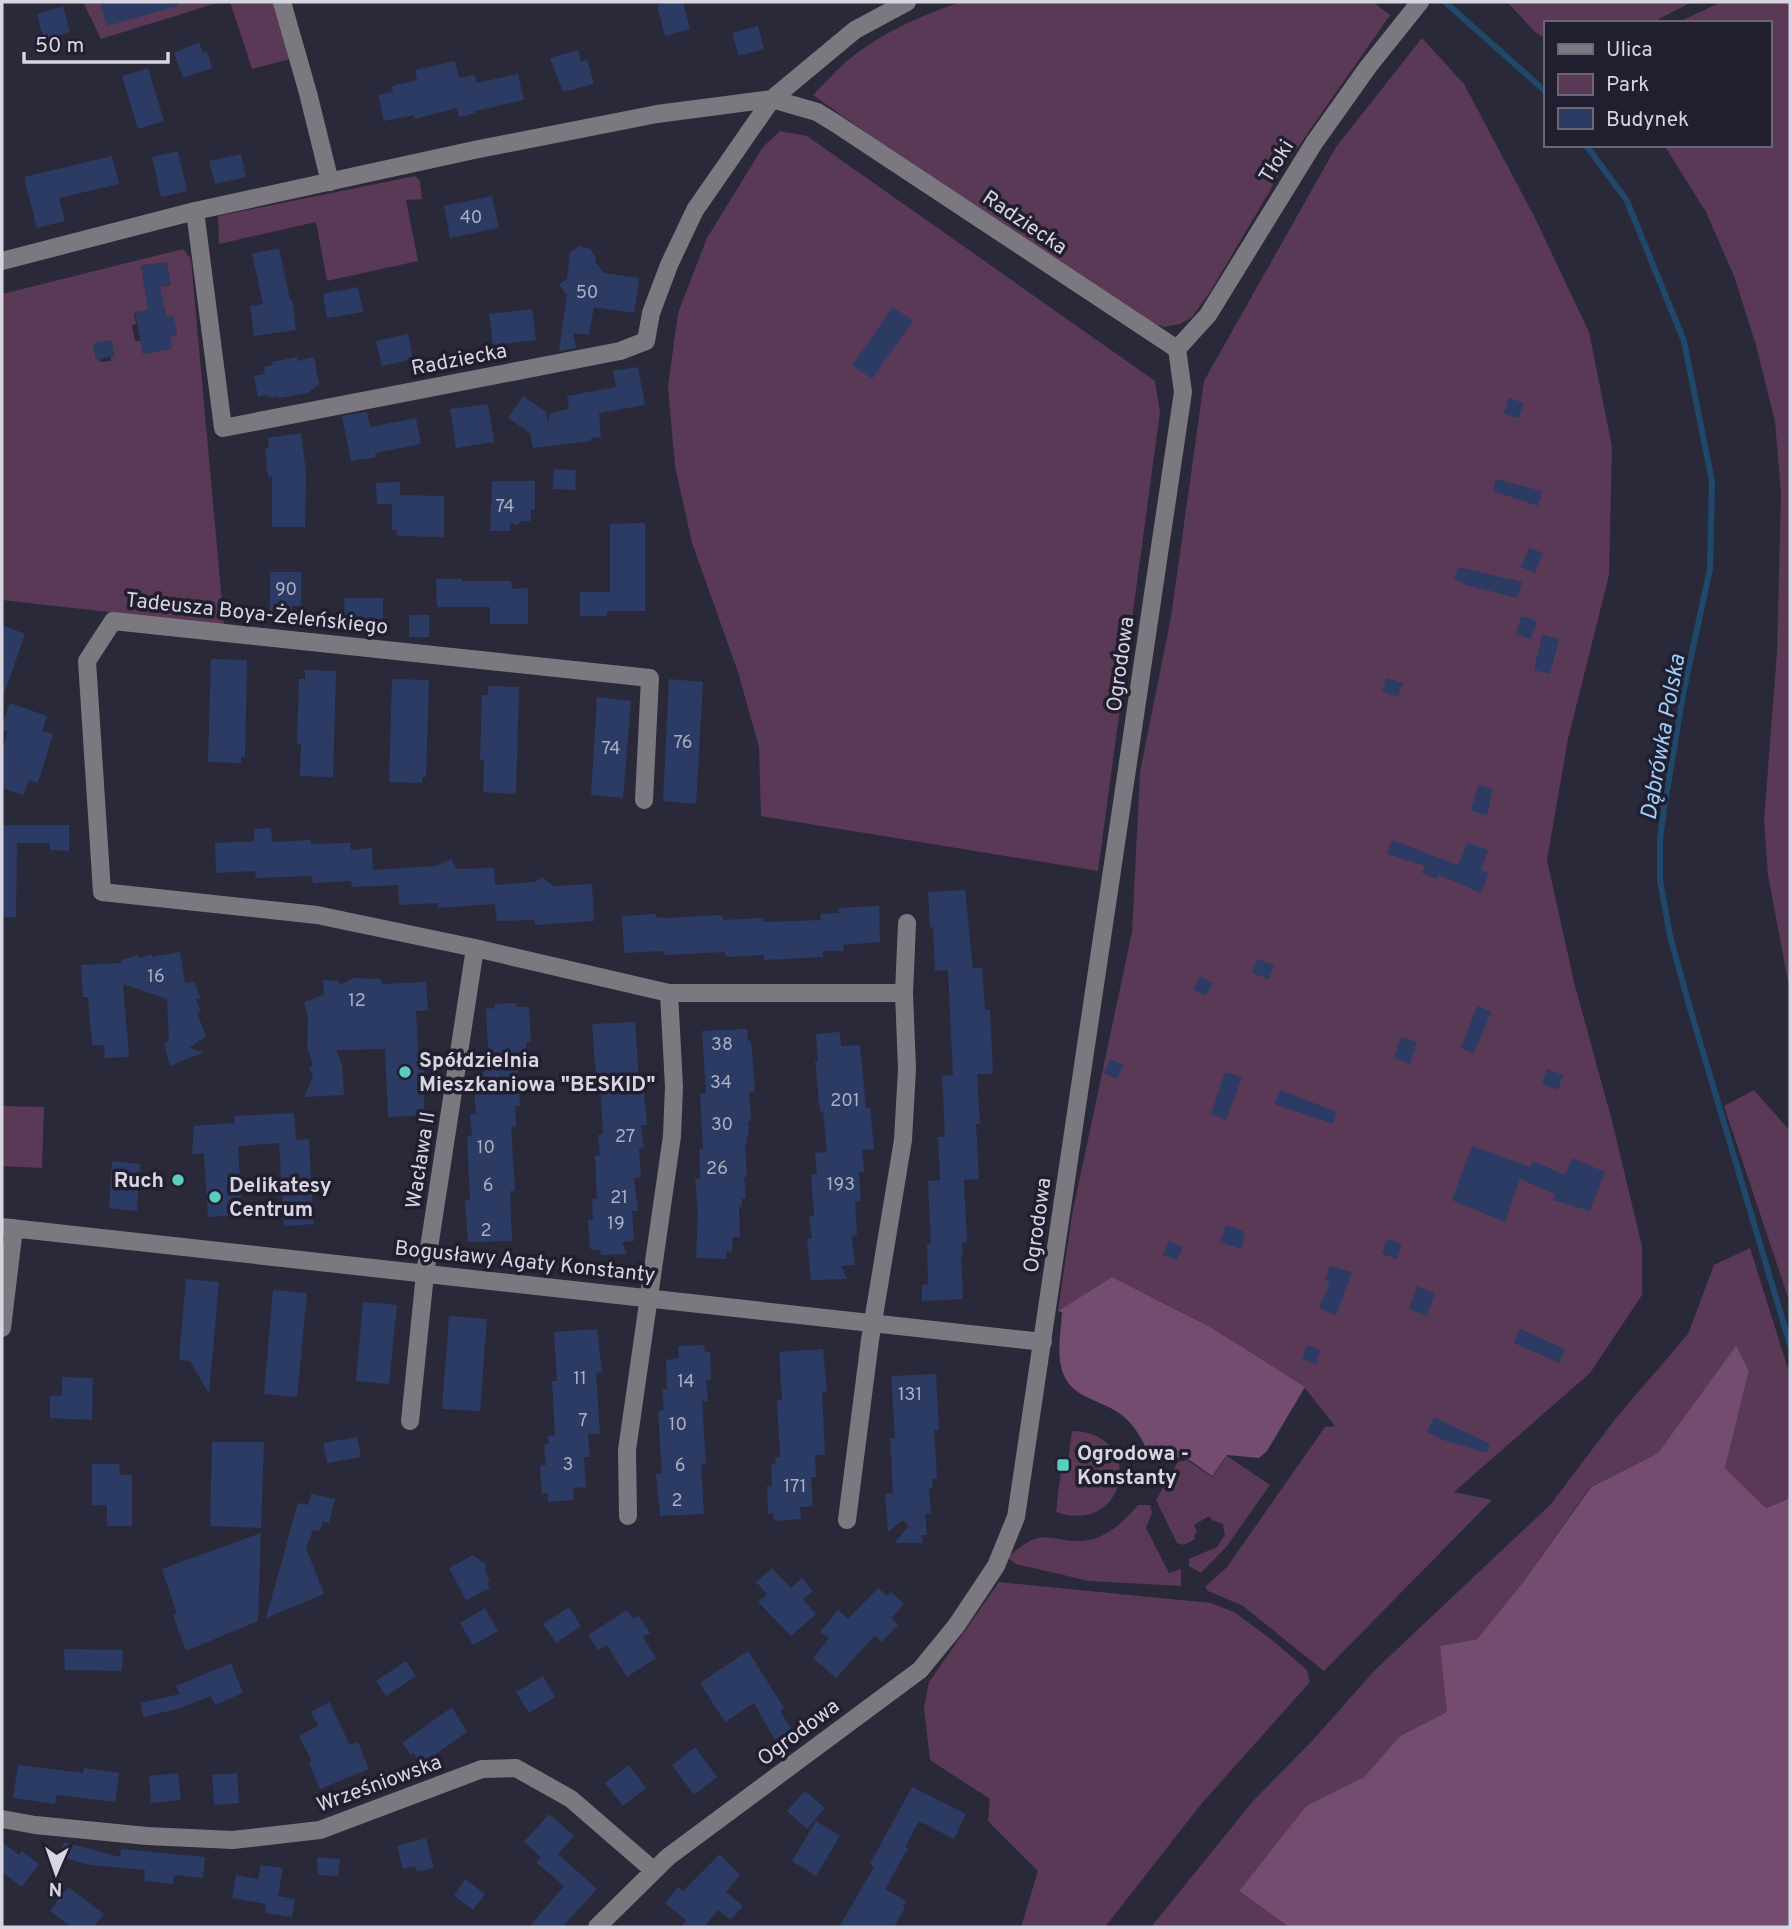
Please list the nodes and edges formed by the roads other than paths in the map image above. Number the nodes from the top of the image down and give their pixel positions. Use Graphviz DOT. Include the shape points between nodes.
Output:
graph roads {
  1 [pos="282,2"];
  2 [pos="907,2"];
  3 [pos="1419,3"];
  4 [pos="772,99"];
  5 [pos="330,182"];
  6 [pos="195,211"];
  7 [pos="2,261"];
  8 [pos="1177,349"];
  9 [pos="644,800"];
  10 [pos="907,923"];
  11 [pos="475,948"];
  12 [pos="669,993"];
  13 [pos="904,993"];
  14 [pos="8,1227"];
  15 [pos="425,1274"];
  16 [pos="649,1297"];
  17 [pos="873,1323"];
  18 [pos="2,1328"];
  19 [pos="1043,1342"];
  20 [pos="410,1421"];
  21 [pos="628,1516"];
  22 [pos="847,1520"];
  23 [pos="2,1819"];
  24 [pos="653,1870"];
  25 [pos="597,1927"];
  1 -- 5 [label="street"];
  2 -- 4 [label="street" via="855,30"];
  3 -- 8 [label="street, Tłoki" via="1314,143 1208,315"];
  4 -- 5 [label="street, Radziecka" via="657,114"];
  4 -- 6 [label="street, Radziecka" via="695,210 668,265 646,341 620,351 223,428"];
  4 -- 8 [label="street, Radziecka" via="817,112 835,123"];
  5 -- 6 [label="street, Radziecka"];
  6 -- 7 [label="street, Radziecka"];
  8 -- 19 [label="street, Ogrodowa" via="1183,392"];
  9 -- 11 [label="street, Tadeusza Boya-Żeleńskiego" via="650,678 113,621 87,661 102,892 317,915"];
  10 -- 13 [label="street"];
  11 -- 12 [label="street, Tadeusza Boya-Żeleńskiego"];
  11 -- 15 [label="street, Wacława II"];
  12 -- 13 [label="street, Tadeusza Boya-Żeleńskiego"];
  12 -- 16 [label="street" via="672,1136"];
  13 -- 17 [label="street" via="907,1069 903,1140"];
  14 -- 15 [label="street, Bogusławy Agaty Konstanty"];
  14 -- 18 [label="street"];
  15 -- 16 [label="street, Bogusławy Agaty Konstanty"];
  15 -- 20 [label="street, Wacława II"];
  16 -- 17 [label="street, Bogusławy Agaty Konstanty"];
  16 -- 21 [label="street" via="626,1450"];
  17 -- 19 [label="street, Bogusławy Agaty Konstanty"];
  17 -- 22 [label="street"];
  19 -- 24 [label="street, Ogrodowa" via="1016,1517 996,1566 956,1626 920,1670"];
  23 -- 24 [label="street, Wrześniowska" via="147,1836 233,1840 320,1830 482,1769 516,1768 571,1799"];
  24 -- 25 [label="street, Ogrodowa"];
}
